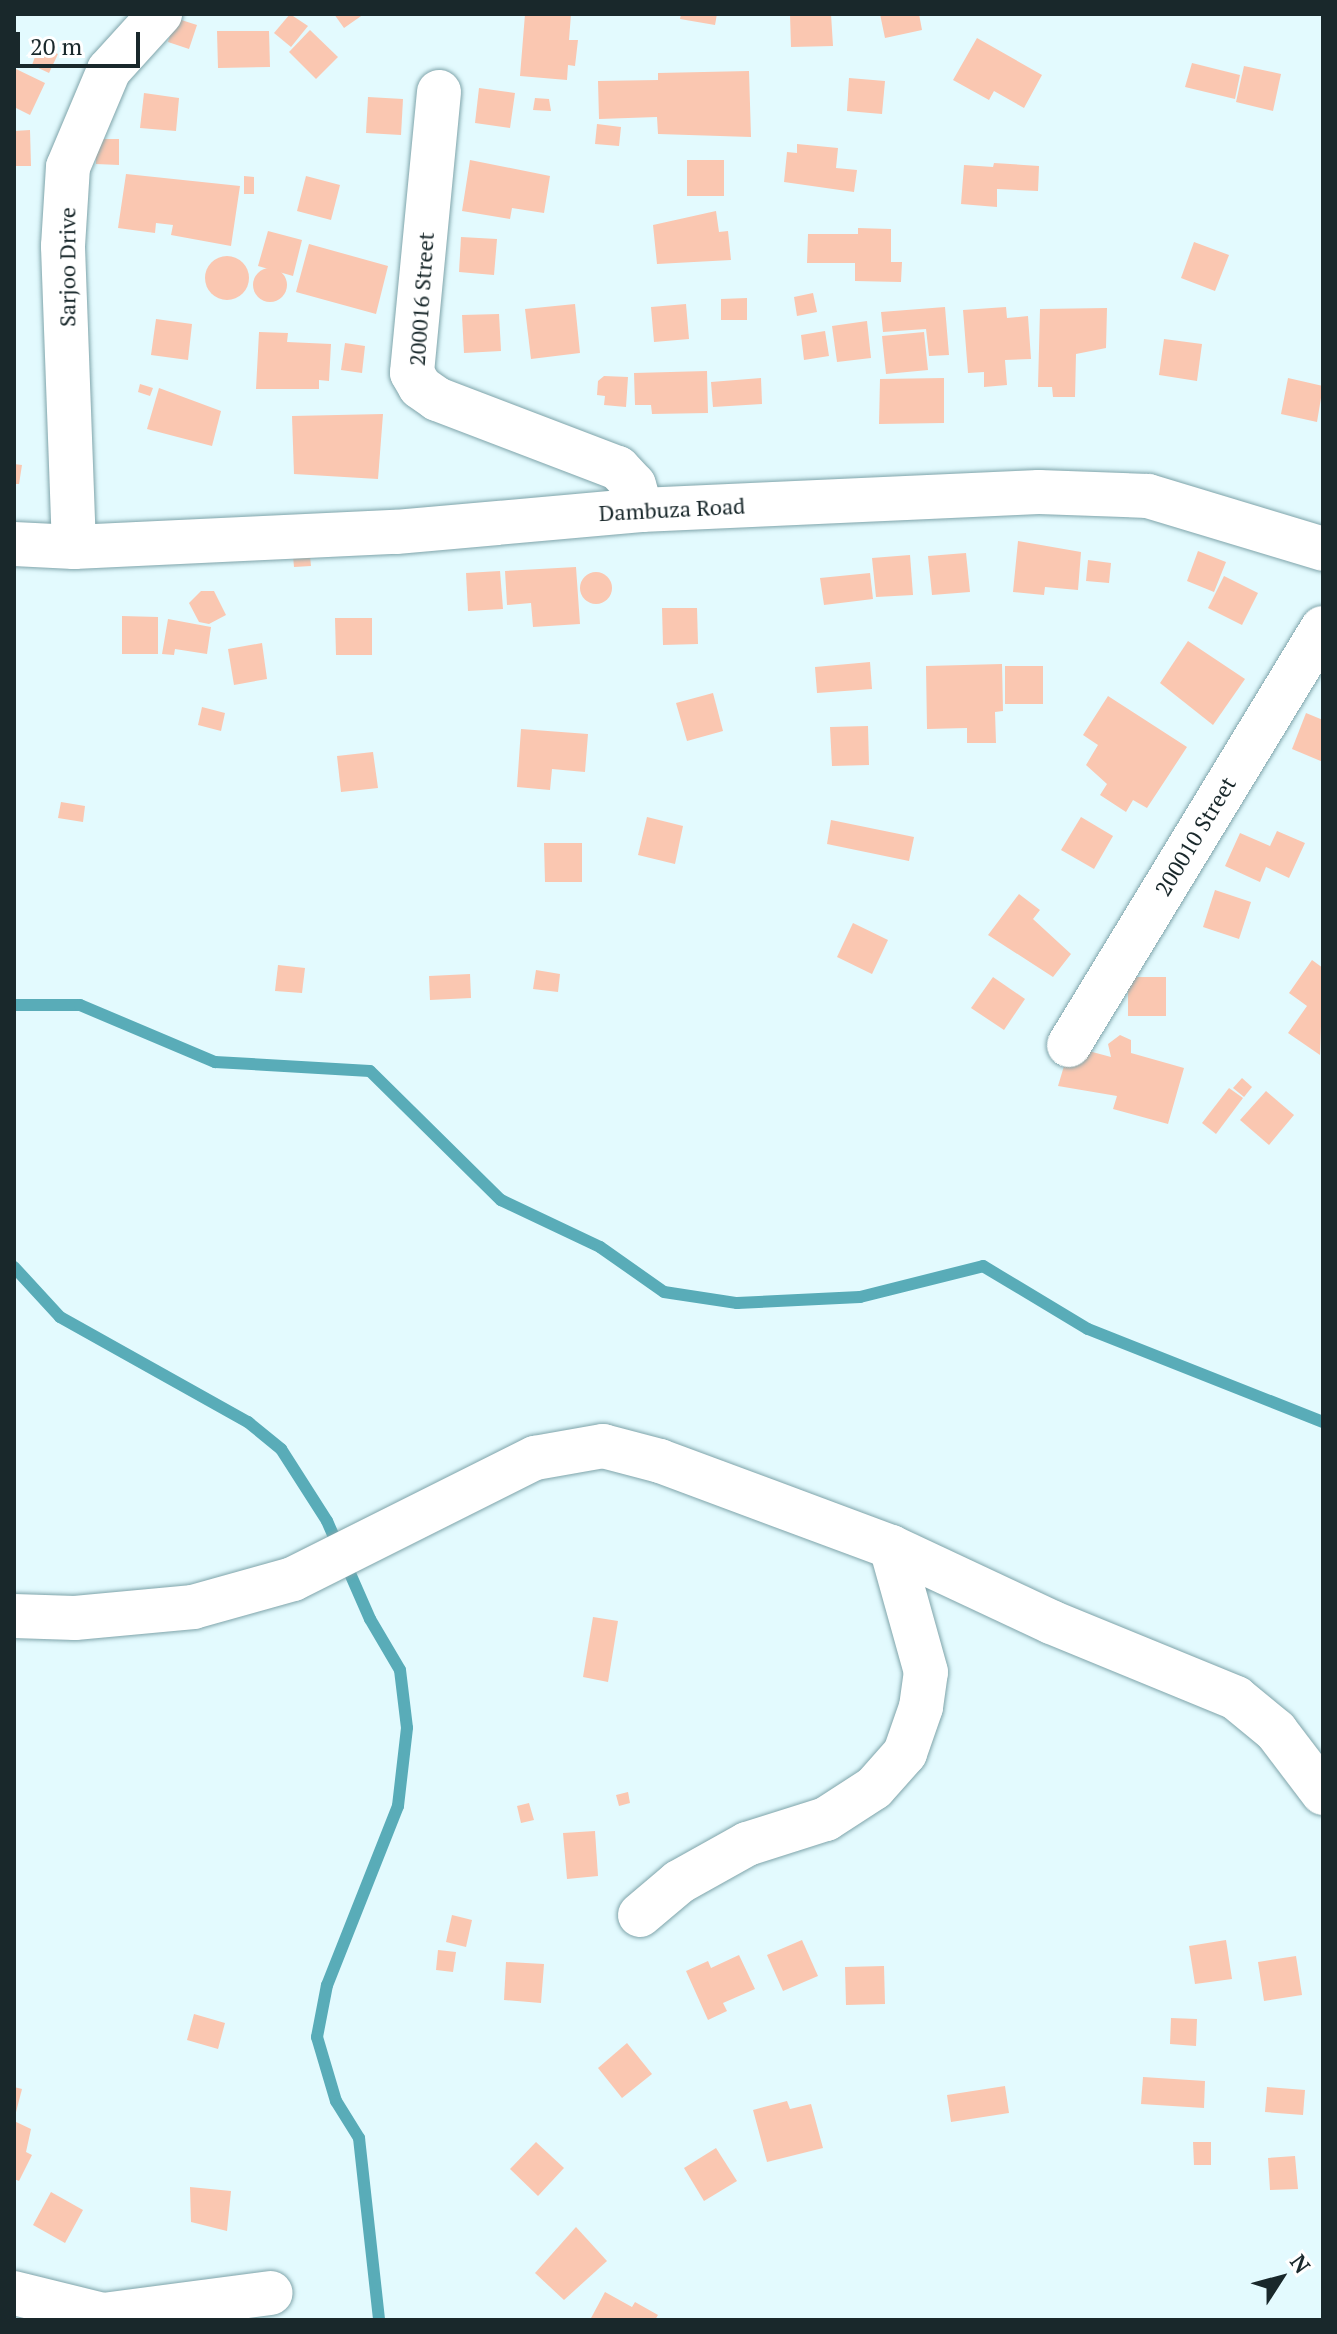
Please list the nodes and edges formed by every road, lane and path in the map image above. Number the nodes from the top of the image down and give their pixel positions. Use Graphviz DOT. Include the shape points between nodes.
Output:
graph roads {
  1 [pos="160,14"];
  2 [pos="439,92"];
  3 [pos="641,510"];
  4 [pos="14,544"];
  5 [pos="74,547"];
  6 [pos="1323,549"];
  7 [pos="1323,628"];
  8 [pos="1069,1045"];
  9 [pos="891,1547"];
  10 [pos="14,1616"];
  11 [pos="1323,1793"];
  12 [pos="640,1915"];
  13 [pos="14,2293"];
  14 [pos="271,2293"];
  1 -- 5 [label="street, Sarjoo Drive" via="109,70 68,167 63,246"];
  2 -- 3 [label="street, 200016 Street" via="412,373 437,399 618,468 634,485"];
  3 -- 5 [label="street, Dambuza Road" via="396,532"];
  3 -- 6 [label="street, Dambuza Road" via="1039,492 1148,496"];
  4 -- 5 [label="street, Dambuza Road"];
  7 -- 8 [label="street, 200010 Street"];
  9 -- 10 [label="street" via="660,1461 603,1446 535,1458 293,1579 193,1607 75,1618"];
  9 -- 11 [label="street" via="1051,1622 1236,1698 1276,1731"];
  9 -- 12 [label="street" via="926,1672 905,1753 874,1788 826,1819 747,1844 679,1882"];
  13 -- 14 [label="street" via="103,2315"];
}
